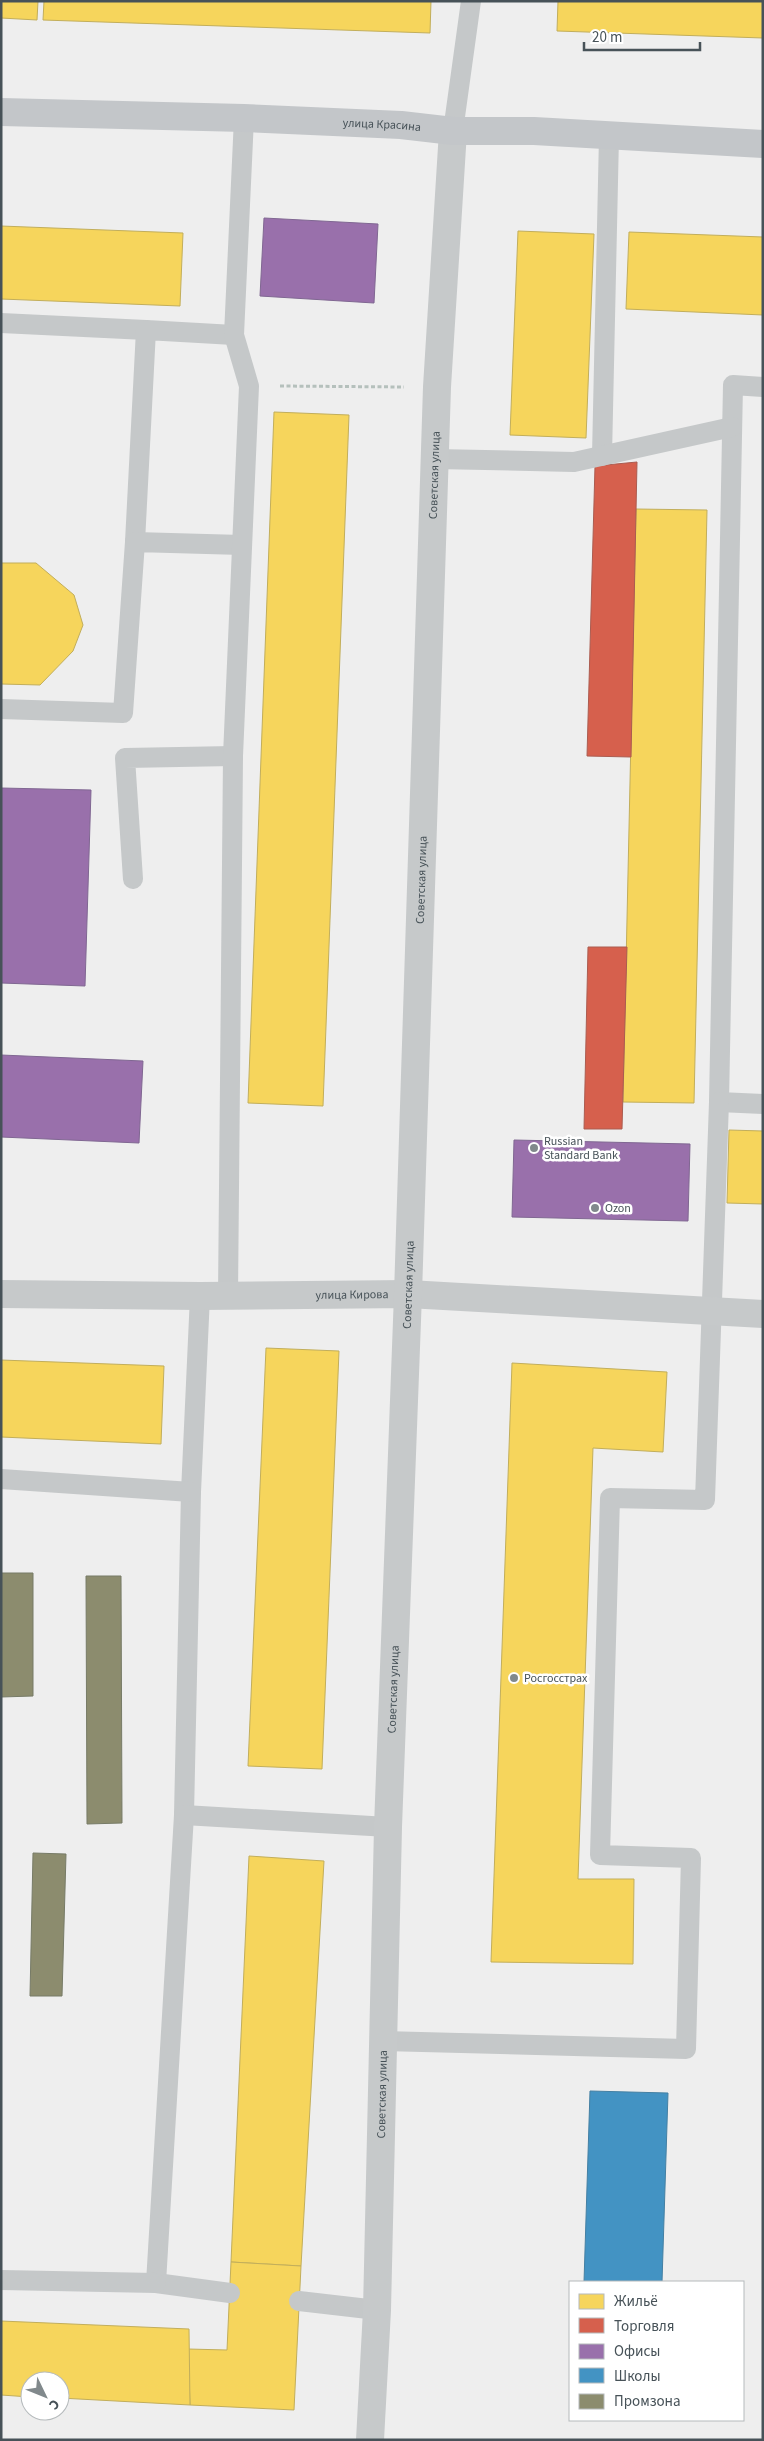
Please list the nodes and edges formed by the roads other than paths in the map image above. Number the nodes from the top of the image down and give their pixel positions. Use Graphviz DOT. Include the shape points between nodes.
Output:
graph roads {
  1 [pos="471,1"];
  2 [pos="1,112"];
  3 [pos="244,118"];
  4 [pos="453,130"];
  5 [pos="609,136"];
  6 [pos="763,144"];
  7 [pos="1,323"];
  8 [pos="146,330"];
  9 [pos="234,336"];
  10 [pos="763,387"];
  11 [pos="732,426"];
  12 [pos="602,456"];
  13 [pos="434,458"];
  14 [pos="135,542"];
  15 [pos="242,545"];
  16 [pos="1,709"];
  17 [pos="233,756"];
  18 [pos="133,879"];
  19 [pos="719,1102"];
  20 [pos="763,1104"];
  21 [pos="1,1294"];
  22 [pos="408,1294"];
  23 [pos="200,1296"];
  24 [pos="228,1296"];
  25 [pos="710,1311"];
  26 [pos="763,1314"];
  27 [pos="1,1479"];
  28 [pos="191,1492"];
  29 [pos="184,1815"];
  30 [pos="388,1826"];
  31 [pos="383,2041"];
  32 [pos="1,2280"];
  33 [pos="156,2283"];
  34 [pos="230,2293"];
  35 [pos="299,2301"];
  36 [pos="377,2310"];
  37 [pos="370,2440"];
  1 -- 4 [label="lane"];
  2 -- 3 [label="main road, улица Красина"];
  3 -- 4 [label="main road, улица Красина"];
  3 -- 9 [label="lane"];
  4 -- 5 [label="main road, улица Красина"];
  4 -- 13 [label="street, Советская улица"];
  5 -- 6 [label="main road, улица Красина"];
  5 -- 12 [label="lane"];
  7 -- 8 [label="lane"];
  8 -- 9 [label="lane"];
  8 -- 14 [label="lane"];
  9 -- 15 [label="lane" via="249,386"];
  10 -- 11 [label="lane" via="733,385"];
  11 -- 12 [label="lane"];
  11 -- 19 [label="lane"];
  12 -- 13 [label="lane" via="574,462"];
  13 -- 22 [label="street, Советская улица"];
  14 -- 15 [label="lane"];
  14 -- 16 [label="lane" via="124,713"];
  15 -- 17 [label="lane"];
  17 -- 18 [label="lane" via="125,758"];
  17 -- 24 [label="lane"];
  19 -- 20 [label="lane"];
  19 -- 25 [label="lane"];
  21 -- 23 [label="street, улица Кирова"];
  22 -- 24 [label="street, улица Кирова"];
  22 -- 25 [label="street, улица Кирова"];
  22 -- 30 [label="street, Советская улица"];
  23 -- 24 [label="street, улица Кирова"];
  23 -- 28 [label="lane"];
  25 -- 26 [label="street, улица Кирова"];
  25 -- 31 [label="lane" via="705,1500 610,1498 600,1855 692,1858 686,2049"];
  27 -- 28 [label="lane"];
  28 -- 29 [label="lane"];
  29 -- 30 [label="lane"];
  29 -- 33 [label="lane"];
  30 -- 31 [label="street, Советская улица"];
  31 -- 36 [label="street, Советская улица"];
  32 -- 33 [label="lane"];
  33 -- 34 [label="lane"];
  35 -- 36 [label="lane"];
  36 -- 37 [label="street, Советская улица"];
}
